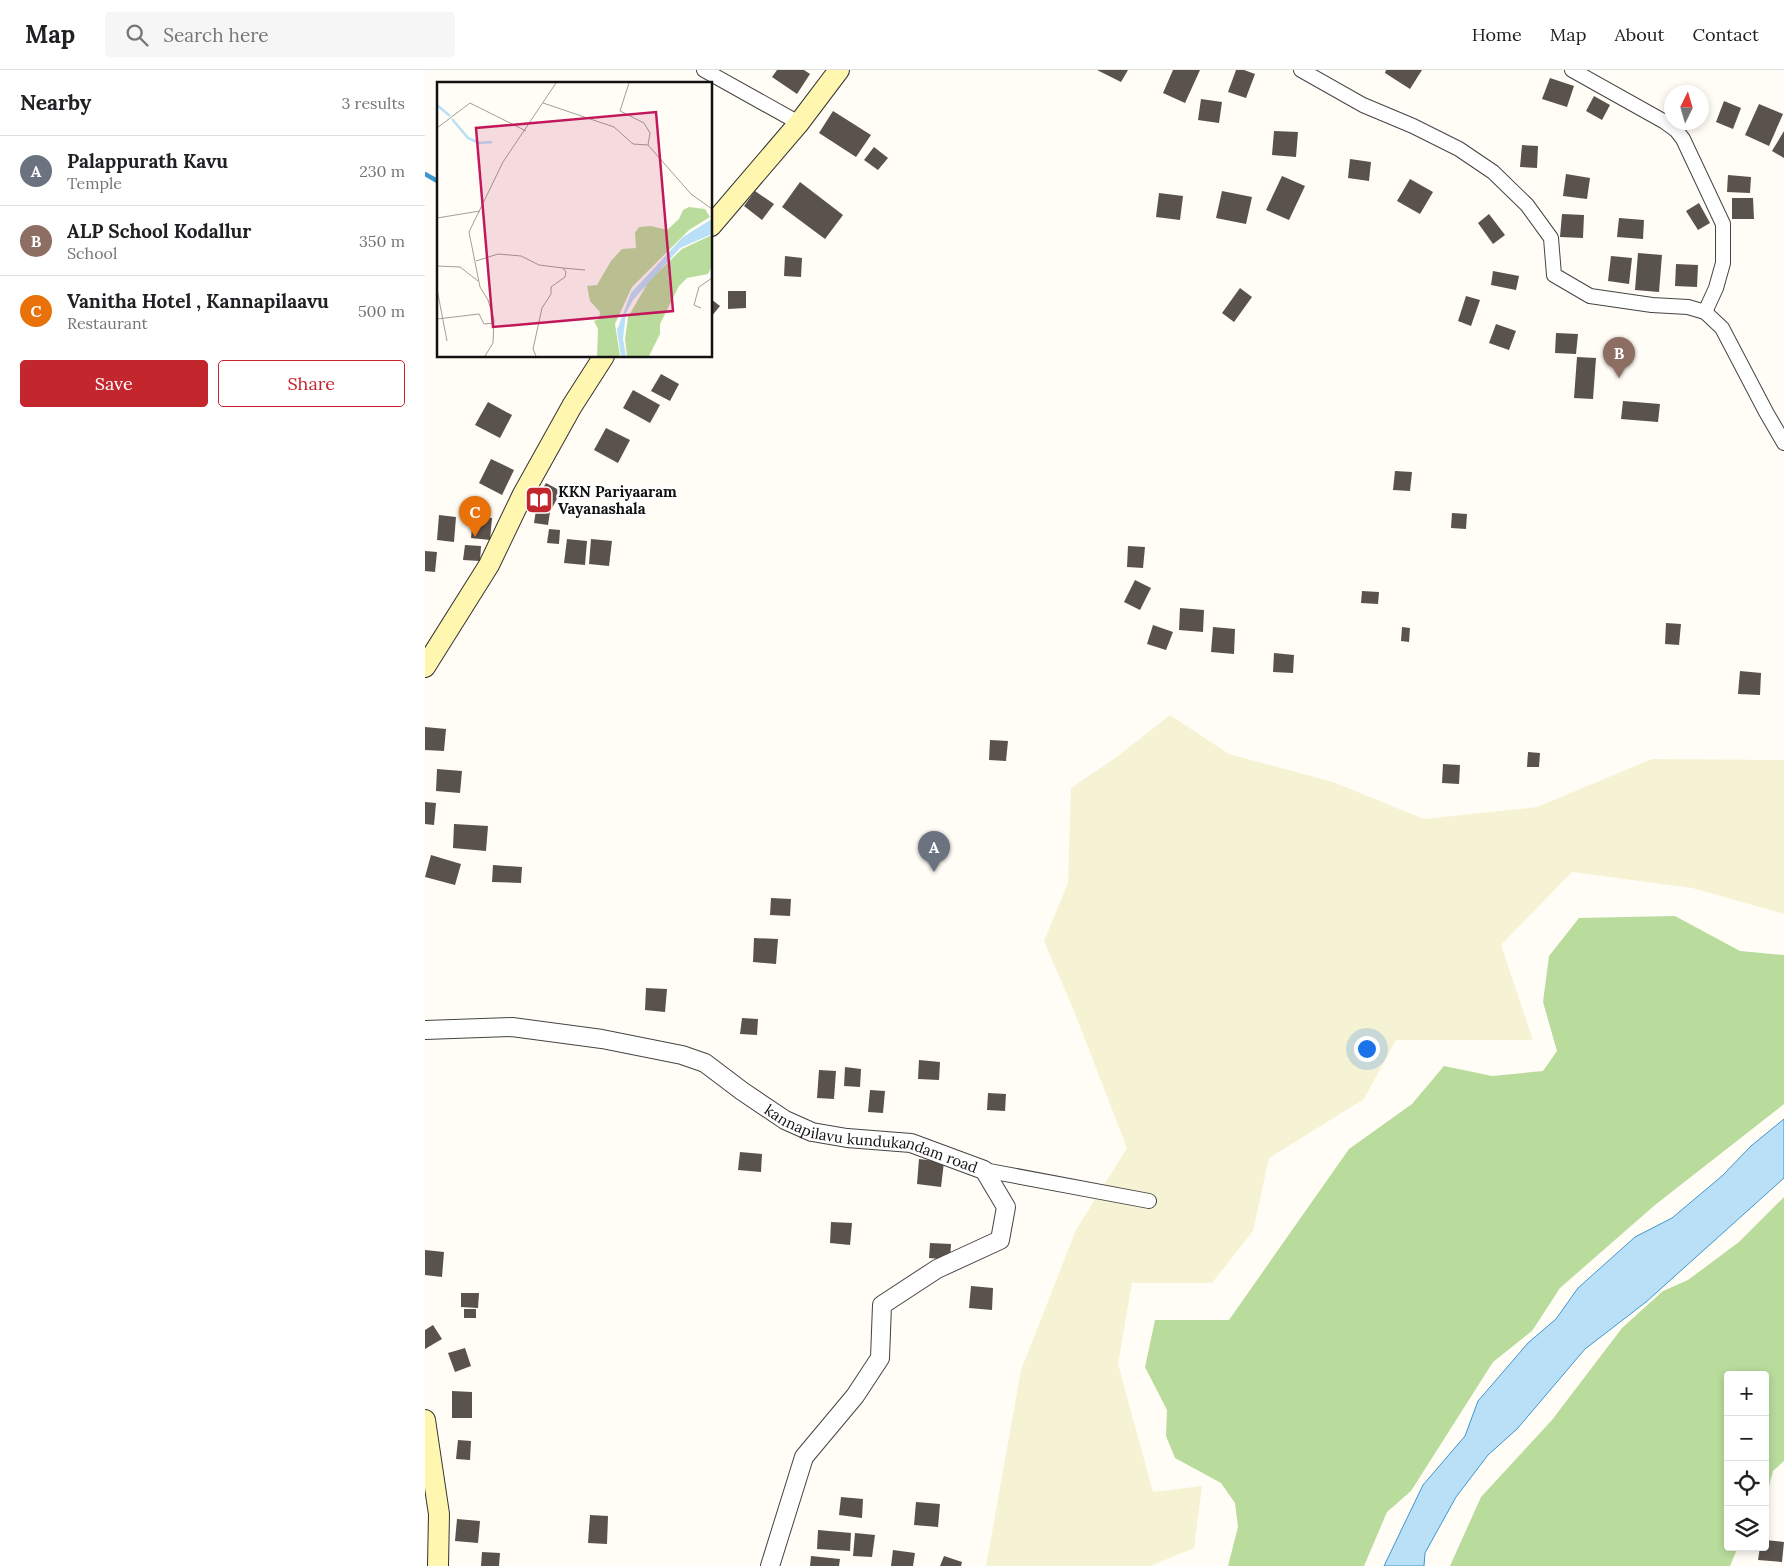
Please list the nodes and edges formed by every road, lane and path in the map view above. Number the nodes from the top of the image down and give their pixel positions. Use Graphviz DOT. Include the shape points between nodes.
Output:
graph roads {
  1 [pos="704,70"];
  2 [pos="839,70"];
  3 [pos="1301,70"];
  4 [pos="1572,70"];
  5 [pos="799,123"];
  6 [pos="713,224"];
  7 [pos="1705,312"];
  8 [pos="603,358"];
  9 [pos="1784,443"];
  10 [pos="425,667"];
  11 [pos="425,1030"];
  12 [pos="984,1170"];
  13 [pos="1149,1201"];
  14 [pos="425,1420"];
  15 [pos="432,1537"];
  16 [pos="438,1566"];
  17 [pos="771,1566"];
  1 -- 5 [label="street"];
  2 -- 5 [label="main road"];
  3 -- 7 [label="street" via="1363,104 1459,149 1493,172 1527,205 1551,238 1554,275 1590,296"];
  4 -- 7 [label="street" via="1665,122 1676,130 1692,155 1723,224 1723,263"];
  5 -- 6 [label="main road"];
  7 -- 9 [label="street" via="1723,328"];
  8 -- 10 [label="main road" via="527,486 489,565"];
  11 -- 12 [label="street, kannapilavu kundukandam road" via="512,1027 603,1038 681,1055 705,1063 785,1120 812,1132 911,1143"];
  12 -- 13 [label="street"];
  12 -- 17 [label="street, kannapilavu kundukandam road" via="1006,1207 1000,1240 937,1269 882,1305 879,1358 855,1396 804,1456"];
  14 -- 15 [label="main road" via="439,1514"];
  15 -- 16 [label="main road"];
}
